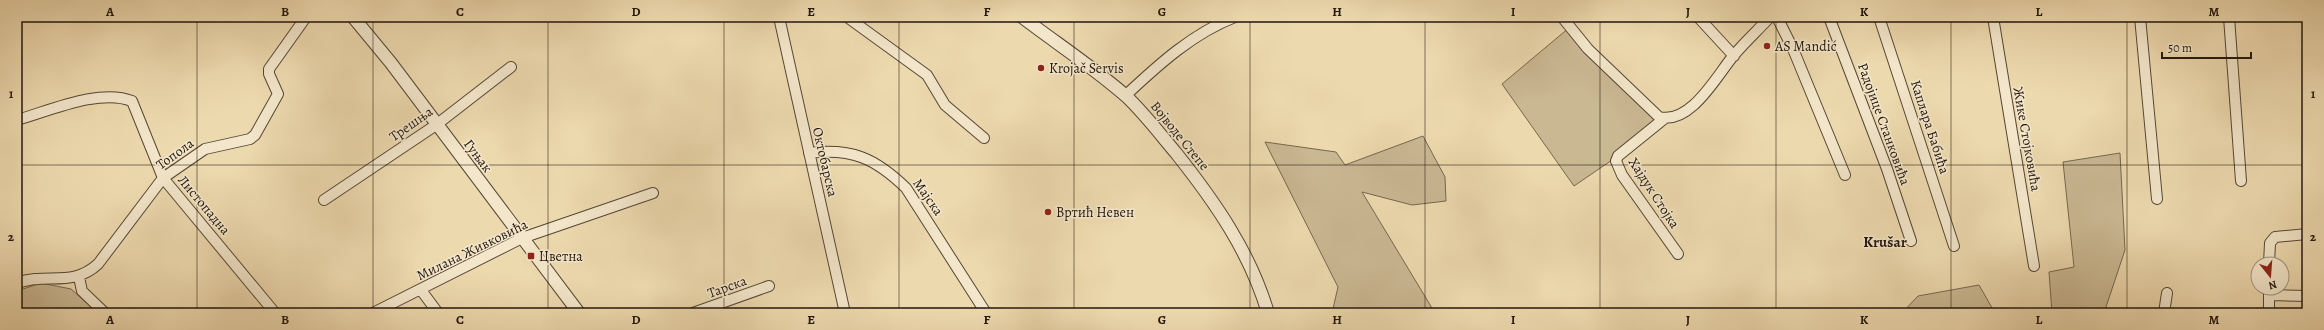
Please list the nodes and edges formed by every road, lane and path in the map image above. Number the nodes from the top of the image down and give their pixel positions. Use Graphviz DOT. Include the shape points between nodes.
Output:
graph roads {
  1 [pos="306,17"];
  2 [pos="353,17"];
  3 [pos="779,17"];
  4 [pos="847,17"];
  5 [pos="1022,17"];
  6 [pos="1235,17"];
  7 [pos="1562,17"];
  8 [pos="1698,17"];
  9 [pos="1770,17"];
  10 [pos="1777,17"];
  11 [pos="1829,17"];
  12 [pos="1879,17"];
  13 [pos="1992,17"];
  14 [pos="2140,17"];
  15 [pos="2229,17"];
  16 [pos="1734,56"];
  17 [pos="511,67"];
  18 [pos="1125,96"];
  19 [pos="1665,118"];
  20 [pos="17,120"];
  21 [pos="436,124"];
  22 [pos="984,138"];
  23 [pos="809,153"];
  24 [pos="1845,175"];
  25 [pos="163,178"];
  26 [pos="2241,181"];
  27 [pos="653,193"];
  28 [pos="2157,199"];
  29 [pos="324,200"];
  30 [pos="2307,234"];
  31 [pos="522,238"];
  32 [pos="1911,241"];
  33 [pos="1954,246"];
  34 [pos="1678,254"];
  35 [pos="2269,256"];
  36 [pos="2034,266"];
  37 [pos="79,277"];
  38 [pos="17,283"];
  39 [pos="769,286"];
  40 [pos="421,290"];
  41 [pos="2167,293"];
  42 [pos="2290,294"];
  43 [pos="2269,296"];
  44 [pos="2307,296"];
  45 [pos="105,313"];
  46 [pos="275,313"];
  47 [pos="373,313"];
  48 [pos="438,313"];
  49 [pos="579,313"];
  50 [pos="694,313"];
  51 [pos="845,313"];
  52 [pos="986,313"];
  53 [pos="1268,313"];
  54 [pos="2164,313"];
  55 [pos="2269,313"];
  1 -- 25 [label="street, Топола" via="269,69 278,94 255,135 244,141 205,149"];
  2 -- 21 [label="street, Гуњак"];
  3 -- 23 [label="street, Октобарска"];
  4 -- 22 [label="street" via="927,75 945,105"];
  5 -- 18 [label="street, Војводе Степе"];
  6 -- 18 [label="street" via="1210,27 1191,39"];
  7 -- 19 [label="street" via="1588,49 1659,116"];
  8 -- 16 [label="street"];
  9 -- 16 [label="street, Хајдук Стојка"];
  10 -- 24 [label="street" via="1793,49"];
  11 -- 32 [label="street, Радојице Станковића" via="1887,169"];
  12 -- 33 [label="street, Каплара Бабића"];
  13 -- 36 [label="street, Жике Стојковића"];
  14 -- 28 [label="street"];
  15 -- 26 [label="street"];
  16 -- 19 [label="street, Хајдук Стојка" via="1692,106"];
  17 -- 21 [label="street, Трешња"];
  18 -- 53 [label="street, Војводе Степе" via="1170,146 1217,208 1249,262"];
  19 -- 34 [label="street, Хајдук Стојка" via="1618,156 1616,161 1622,175"];
  20 -- 25 [label="street, Листопадна" via="94,98 123,97 132,100"];
  21 -- 29 [label="street, Трешња"];
  21 -- 31 [label="street, Гуњак"];
  23 -- 51 [label="street, Октобарска"];
  23 -- 52 [label="street, Мајска" via="830,151 851,154 869,159 890,172 906,188"];
  25 -- 37 [label="street, Топола" via="98,264 90,272"];
  25 -- 46 [label="street, Листопадна"];
  27 -- 31 [label="street, Милана Живковића"];
  30 -- 35 [label="street" via="2275,237 2269,247"];
  31 -- 40 [label="street, Милана Живковића"];
  31 -- 49 [label="street, Гуњак"];
  37 -- 38 [label="street" via="31,279"];
  37 -- 45 [label="street" via="82,291"];
  39 -- 50 [label="street, Тарска"];
  40 -- 47 [label="street, Милана Живковића"];
  40 -- 48 [label="street"];
  41 -- 54 [label="street"];
  42 -- 44 [label="street"];
  43 -- 55 [label="street"];
}
